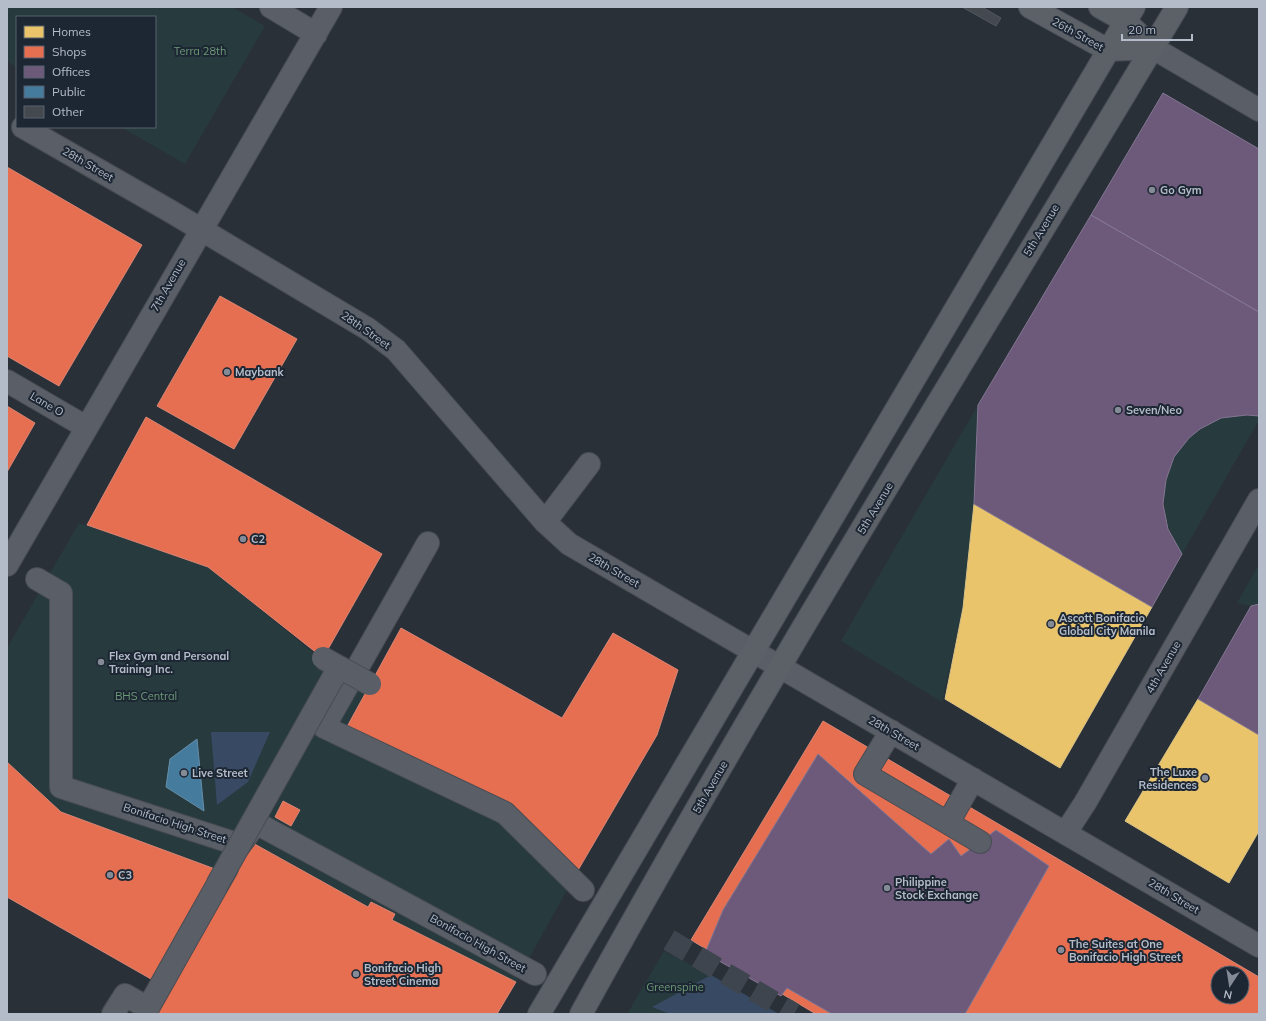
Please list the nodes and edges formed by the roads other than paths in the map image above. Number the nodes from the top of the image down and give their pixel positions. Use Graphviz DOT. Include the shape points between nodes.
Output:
graph roads {
  1 [pos="272,7"];
  2 [pos="331,7"];
  3 [pos="1030,7"];
  4 [pos="1100,7"];
  5 [pos="1177,7"];
  6 [pos="1130,14"];
  7 [pos="316,34"];
  8 [pos="1153,48"];
  9 [pos="1108,50"];
  10 [pos="1259,110"];
  11 [pos="7,118"];
  12 [pos="16,123"];
  13 [pos="25,128"];
  14 [pos="201,230"];
  15 [pos="7,381"];
  16 [pos="86,428"];
  17 [pos="589,464"];
  18 [pos="1259,500"];
  19 [pos="545,522"];
  20 [pos="1253,525"];
  21 [pos="428,543"];
  22 [pos="7,565"];
  23 [pos="37,579"];
  24 [pos="753,652"];
  25 [pos="780,668"];
  26 [pos="370,684"];
  27 [pos="891,731"];
  28 [pos="974,779"];
  29 [pos="948,823"];
  30 [pos="1066,832"];
  31 [pos="980,842"];
  32 [pos="240,845"];
  33 [pos="217,885"];
  34 [pos="583,890"];
  35 [pos="1259,946"];
  36 [pos="534,974"];
  37 [pos="146,1011"];
  38 [pos="113,1014"];
  39 [pos="539,1014"];
  40 [pos="582,1014"];
  1 -- 7 [label="street"];
  2 -- 7 [label="street, 7th Avenue"];
  3 -- 9 [label="main road, 26th Street"];
  4 -- 6 [label="main road"];
  5 -- 8 [label="main road, 5th Avenue"];
  6 -- 8 [label="main road"];
  6 -- 9 [label="main road"];
  7 -- 14 [label="street, 7th Avenue"];
  8 -- 9 [label="main road, 26th Street"];
  8 -- 10 [label="street"];
  8 -- 25 [label="main road, 5th Avenue" via="966,354"];
  9 -- 24 [label="main road"];
  11 -- 12 [label="street"];
  13 -- 14 [label="street, 28th Street"];
  14 -- 16 [label="street, 7th Avenue"];
  14 -- 19 [label="street, 28th Street" via="368,329 396,350"];
  15 -- 16 [label="street, Lane O"];
  16 -- 22 [label="street, 7th Avenue"];
  17 -- 19 [label="street"];
  18 -- 20 [label="street, 4th Avenue"];
  19 -- 24 [label="street, 28th Street" via="587,555"];
  20 -- 30 [label="street, 4th Avenue"];
  21 -- 34 [label="street" via="324,726 505,813"];
  23 -- 32 [label="street, Bonifacio High Street" via="61,593 61,787"];
  24 -- 25 [label="street, 28th Street"];
  24 -- 39 [label="main road"];
  25 -- 27 [label="street, 28th Street"];
  25 -- 40 [label="main road, 5th Avenue"];
  26 -- 33 [label="street, bridge" via="331,663"];
  27 -- 28 [label="street, 28th Street"];
  27 -- 29 [label="street" via="865,774"];
  28 -- 29 [label="street"];
  28 -- 30 [label="street, 28th Street"];
  29 -- 31 [label="street"];
  30 -- 35 [label="street, 28th Street"];
  32 -- 36 [label="street, Bonifacio High Street" via="256,823"];
  32 -- 37 [label="street"];
  37 -- 38 [label="street" via="124,995"];
}
